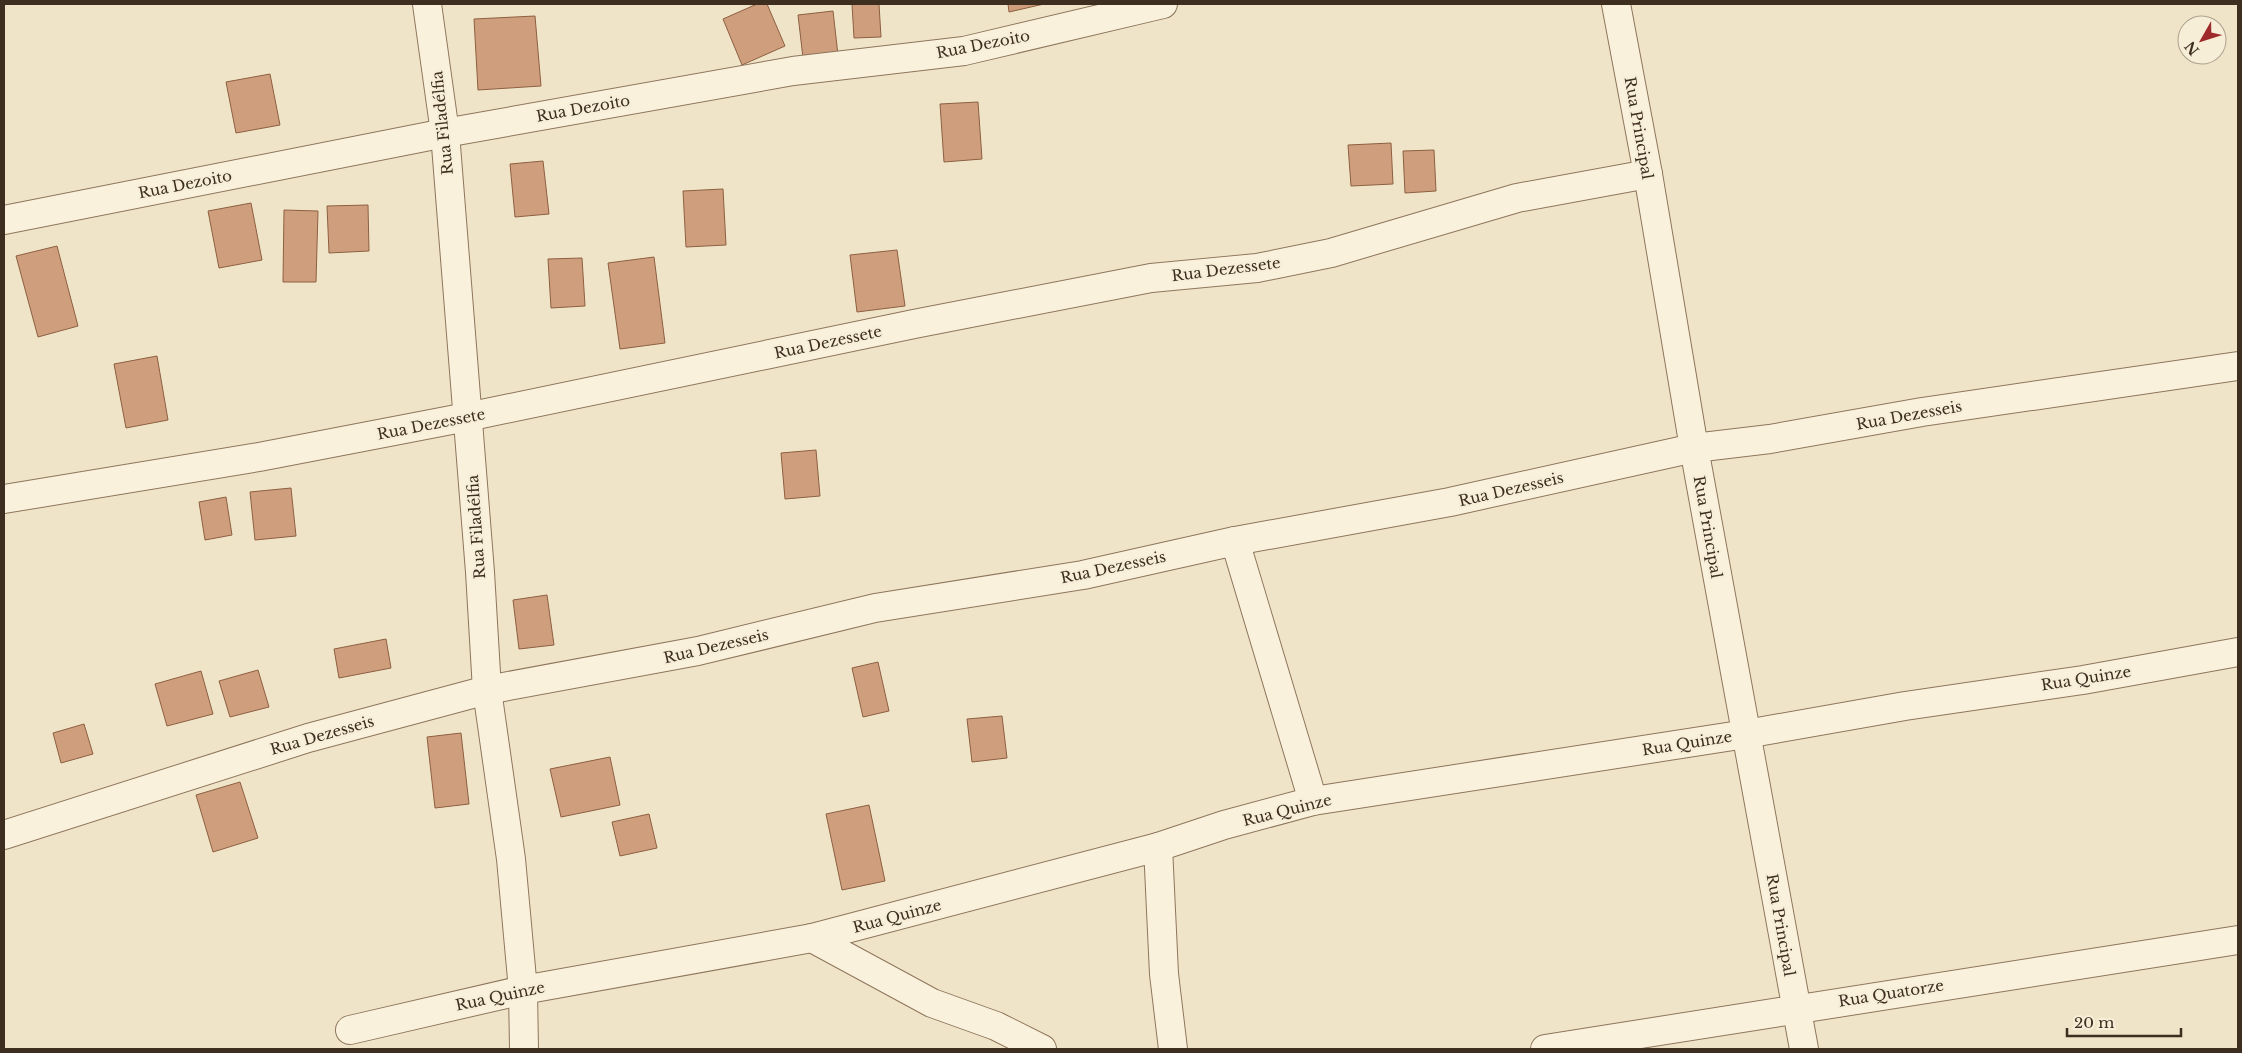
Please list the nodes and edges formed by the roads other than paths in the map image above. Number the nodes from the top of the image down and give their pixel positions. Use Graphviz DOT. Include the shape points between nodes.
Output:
graph roads {
  1 [pos="428,4"];
  2 [pos="1163,4"];
  3 [pos="1616,4"];
  4 [pos="445,133"];
  5 [pos="1648,174"];
  6 [pos="4,220"];
  7 [pos="2238,366"];
  8 [pos="467,417"];
  9 [pos="1694,448"];
  10 [pos="4,499"];
  11 [pos="1235,540"];
  12 [pos="2238,652"];
  13 [pos="487,690"];
  14 [pos="1746,734"];
  15 [pos="1313,801"];
  16 [pos="4,835"];
  17 [pos="1158,847"];
  18 [pos="812,938"];
  19 [pos="2238,940"];
  20 [pos="523,990"];
  21 [pos="1796,1008"];
  22 [pos="350,1030"];
  23 [pos="524,1049"];
  24 [pos="1042,1049"];
  25 [pos="1173,1049"];
  26 [pos="1545,1049"];
  27 [pos="1804,1049"];
  1 -- 4 [label="street, Rua Filadélfia"];
  2 -- 4 [label="street, Rua Dezoito" via="964,51 793,71"];
  3 -- 5 [label="street, Rua Principal"];
  4 -- 6 [label="street, Rua Dezoito"];
  4 -- 8 [label="street, Rua Filadélfia"];
  5 -- 8 [label="street, Rua Dezessete" via="1517,198 1331,253 1257,268 1150,278"];
  5 -- 9 [label="street, Rua Principal"];
  7 -- 9 [label="street, Rua Dezesseis"];
  8 -- 10 [label="street, Rua Dezessete" via="259,457"];
  8 -- 13 [label="street, Rua Filadélfia"];
  9 -- 11 [label="street, Rua Dezesseis" via="1450,502"];
  9 -- 14 [label="street, Rua Principal"];
  11 -- 13 [label="street, Rua Dezesseis" via="1083,575 875,608 698,652"];
  11 -- 15 [label="street"];
  12 -- 14 [label="street, Rua Quinze"];
  13 -- 16 [label="street, Rua Dezesseis" via="308,738"];
  13 -- 20 [label="street, Rua Filadélfia" via="511,860"];
  14 -- 15 [label="street, Rua Quinze"];
  14 -- 21 [label="street, Rua Principal"];
  15 -- 17 [label="street, Rua Quinze"];
  17 -- 18 [label="street, Rua Quinze"];
  17 -- 25 [label="street" via="1164,974"];
  18 -- 20 [label="street, Rua Quinze"];
  18 -- 24 [label="street" via="932,1003 996,1026"];
  19 -- 21 [label="street, Rua Quatorze"];
  20 -- 22 [label="street, Rua Quinze"];
  20 -- 23 [label="street, Rua Filadélfia"];
  21 -- 26 [label="street, Rua Quatorze"];
  21 -- 27 [label="street, Rua Principal"];
}
